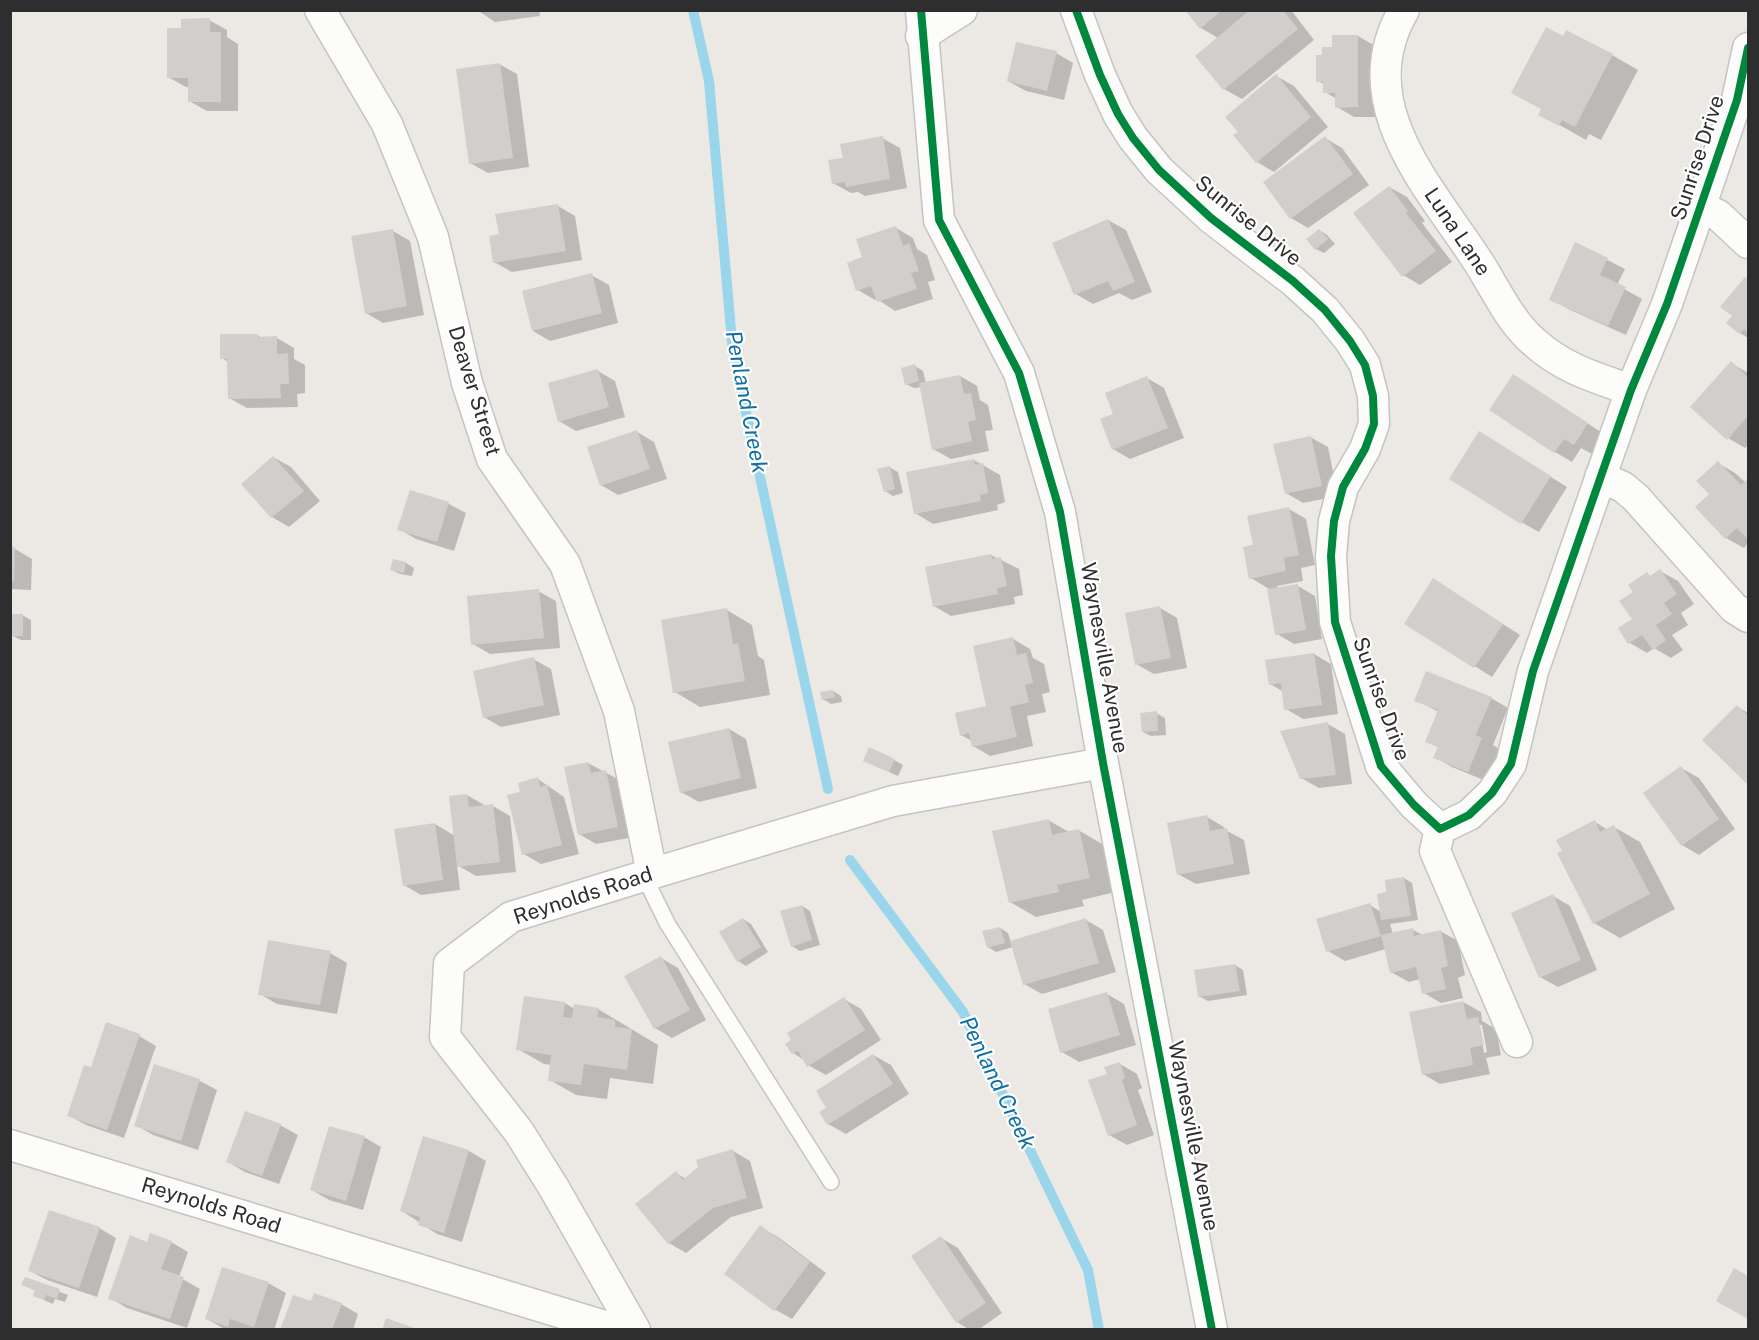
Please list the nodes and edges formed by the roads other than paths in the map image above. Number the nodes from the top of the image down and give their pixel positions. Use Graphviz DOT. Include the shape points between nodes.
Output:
graph roads {
  1 [pos="320,10"];
  2 [pos="962,10"];
  3 [pos="1076,10"];
  4 [pos="1404,10"];
  5 [pos="921,23"];
  6 [pos="1749,48"];
  7 [pos="1701,207"];
  8 [pos="1749,243"];
  9 [pos="1631,390"];
  10 [pos="1600,477"];
  11 [pos="1749,617"];
  12 [pos="1103,763"];
  13 [pos="1440,829"];
  14 [pos="648,875"];
  15 [pos="1517,1042"];
  16 [pos="10,1145"];
  17 [pos="831,1182"];
  18 [pos="618,1329"];
  19 [pos="635,1329"];
  20 [pos="1212,1329"];
  1 -- 14 [label="street, Deaver Street" via="387,124 433,237 467,383 492,459 569,574 620,711"];
  2 -- 5 [label="street"];
  3 -- 13 [label="street, Sunrise Drive" via="1118,114 1159,170 1211,218 1293,280 1325,310 1365,365 1373,396 1374,424 1343,487 1334,521 1331,556 1335,622 1381,766"];
  4 -- 9 [label="street, Luna Lane" via="1391,35 1386,88 1399,140 1413,166 1531,340 1577,372"];
  5 -- 12 [label="street, Waynesville Avenue" via="939,220 1019,373 1060,512"];
  6 -- 7 [label="street, Sunrise Drive" via="1737,100"];
  7 -- 8 [label="street" via="1718,215"];
  7 -- 9 [label="street, Sunrise Drive" via="1668,304"];
  9 -- 10 [label="street, Sunrise Drive"];
  10 -- 11 [label="street" via="1636,498 1734,608"];
  10 -- 13 [label="street, Sunrise Drive" via="1533,671 1511,764 1492,793 1469,815"];
  12 -- 14 [label="street, Reynolds Road" via="893,801"];
  12 -- 20 [label="street, Waynesville Avenue"];
  13 -- 15 [label="street" via="1435,851"];
  14 -- 17 [label="lane" via="666,923"];
  14 -- 19 [label="street, Reynolds Road" via="511,917 449,964 445,1037 519,1132"];
  16 -- 18 [label="street, Reynolds Road"];
}
